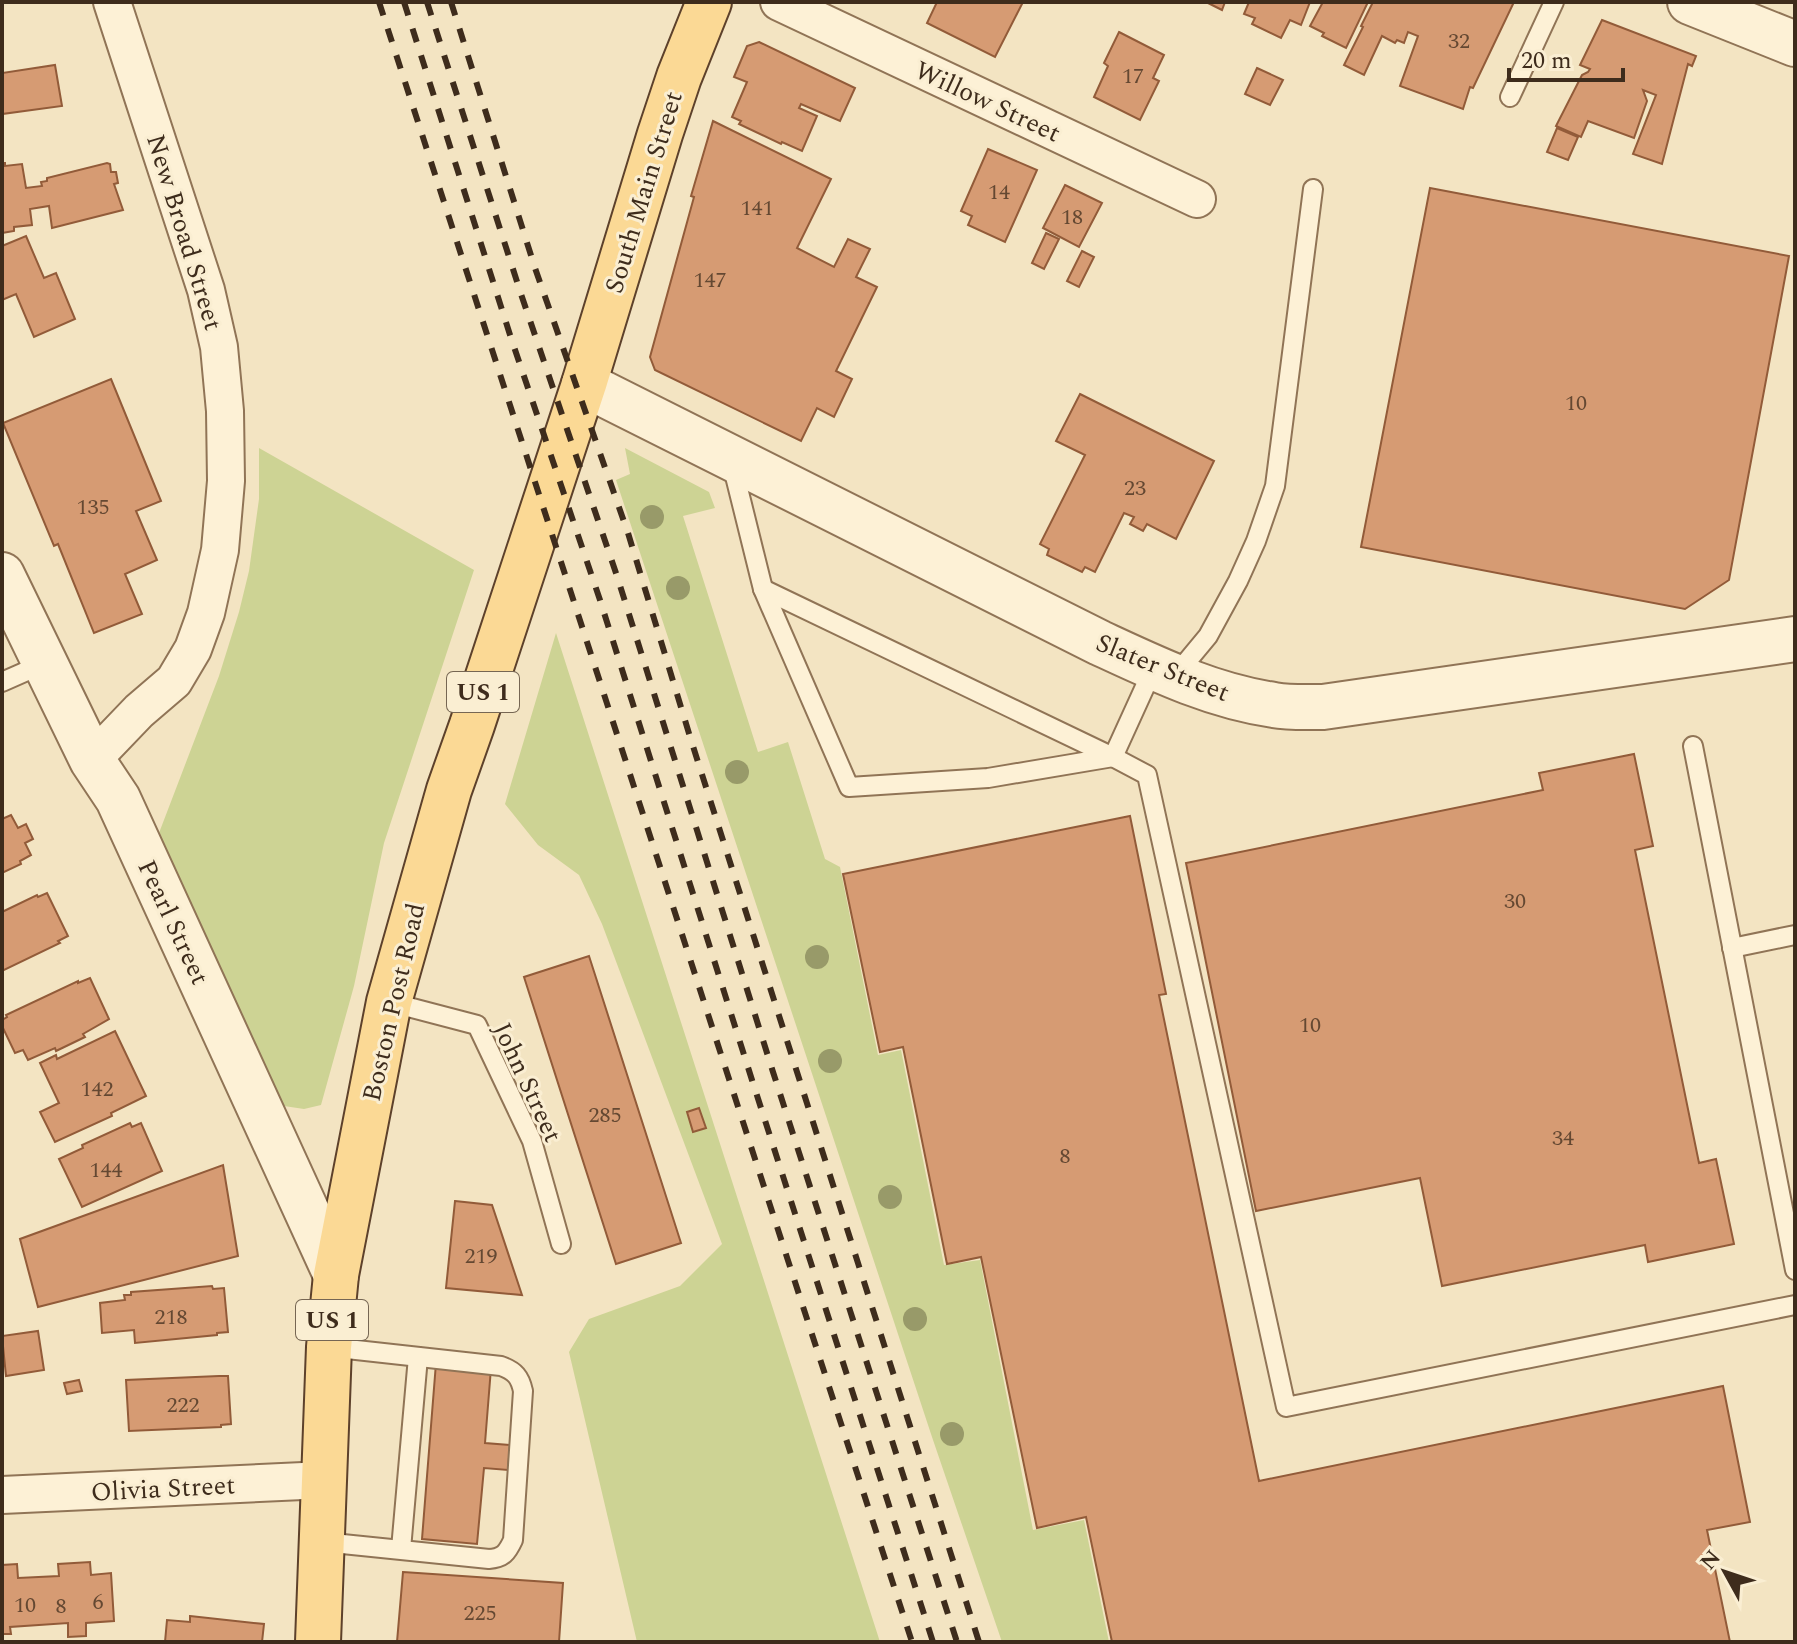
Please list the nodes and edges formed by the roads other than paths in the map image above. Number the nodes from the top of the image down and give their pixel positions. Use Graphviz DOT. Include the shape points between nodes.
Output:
graph roads {
  1 [pos="112,2"];
  2 [pos="709,2"];
  3 [pos="779,2"];
  4 [pos="1554,2"];
  5 [pos="1690,2"];
  6 [pos="1795,44"];
  7 [pos="1510,97"];
  8 [pos="1313,189"];
  9 [pos="1197,199"];
  10 [pos="584,384"];
  11 [pos="730,457"];
  12 [pos="2,575"];
  13 [pos="763,589"];
  14 [pos="1795,639"];
  15 [pos="45,663"];
  16 [pos="1164,672"];
  17 [pos="2,682"];
  18 [pos="1693,746"];
  19 [pos="1113,757"];
  20 [pos="92,760"];
  21 [pos="1795,935"];
  22 [pos="1732,948"];
  23 [pos="389,1002"];
  24 [pos="561,1244"];
  25 [pos="1795,1270"];
  26 [pos="336,1275"];
  27 [pos="1795,1305"];
  28 [pos="329,1347"];
  29 [pos="418,1357"];
  30 [pos="325,1480"];
  31 [pos="2,1495"];
  32 [pos="323,1542"];
  33 [pos="401,1549"];
  34 [pos="318,1642"];
  1 -- 20 [label="street, New Broad Street" via="209,304 219,347 226,481 220,550 193,649 174,681"];
  2 -- 10 [label="main road, South Main Street / US 1" via="660,134"];
  3 -- 9 [label="street, Willow Street"];
  4 -- 7 [label="lane"];
  5 -- 6 [label="street"];
  8 -- 16 [label="lane" via="1275,486 1256,541 1208,636"];
  10 -- 11 [label="street, Slater Street"];
  10 -- 23 [label="main road, Boston Post Road / US 1" via="449,790"];
  11 -- 13 [label="lane"];
  11 -- 16 [label="street, Slater Street"];
  12 -- 15 [label="street, Pearl Street"];
  13 -- 19 [label="lane"];
  13 -- 19 [label="lane" via="849,787 988,778"];
  14 -- 16 [label="street, Slater Street" via="1323,707 1276,706 1227,696"];
  15 -- 17 [label="lane"];
  15 -- 20 [label="street, Pearl Street"];
  16 -- 19 [label="lane"];
  18 -- 22 [label="lane"];
  19 -- 27 [label="lane" via="1147,775 1286,1407"];
  20 -- 26 [label="street, Pearl Street" via="118,799"];
  21 -- 22 [label="lane"];
  22 -- 25 [label="lane"];
  23 -- 24 [label="lane, John Street" via="477,1025 532,1141"];
  23 -- 26 [label="main road, Boston Post Road / US 1"];
  26 -- 28 [label="main road, Boston Post Road / US 1"];
  28 -- 29 [label="lane"];
  28 -- 30 [label="main road, Boston Post Road / US 1"];
  29 -- 33 [label="lane"];
  29 -- 33 [label="lane" via="501,1366 520,1380 513,1540 500,1558 489,1559"];
  30 -- 31 [label="street, Olivia Street"];
  30 -- 32 [label="main road, Boston Post Road / US 1"];
  32 -- 33 [label="lane"];
  32 -- 34 [label="main road, Boston Post Road / US 1"];
}
